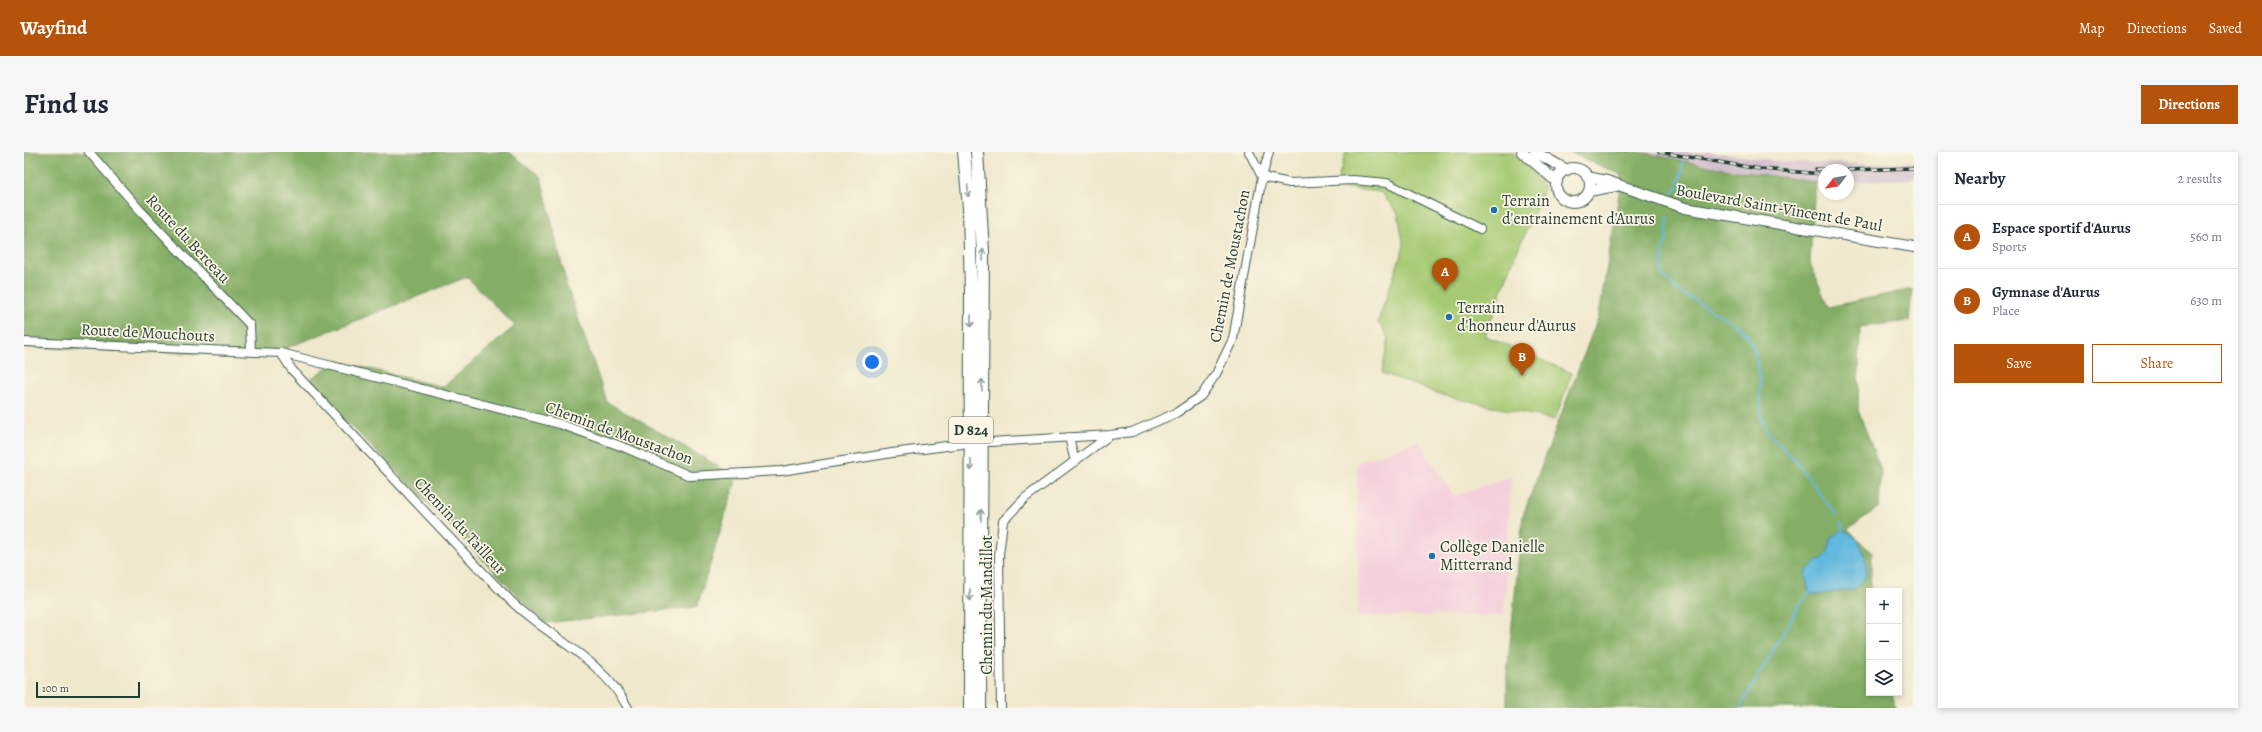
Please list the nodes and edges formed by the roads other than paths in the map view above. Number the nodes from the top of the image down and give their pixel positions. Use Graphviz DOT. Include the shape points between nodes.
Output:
graph roads {
  1 [pos="89,152"];
  2 [pos="964,152"];
  3 [pos="977,152"];
  4 [pos="1249,152"];
  5 [pos="1269,152"];
  6 [pos="1522,152"];
  7 [pos="1535,152"];
  8 [pos="1567,170"];
  9 [pos="1262,177"];
  10 [pos="1587,177"];
  11 [pos="1557,182"];
  12 [pos="1616,186"];
  13 [pos="1589,191"];
  14 [pos="1480,229"];
  15 [pos="1914,247"];
  16 [pos="24,342"];
  17 [pos="251,351"];
  18 [pos="271,352"];
  19 [pos="281,353"];
  20 [pos="1110,435"];
  21 [pos="1069,437"];
  22 [pos="990,442"];
  23 [pos="962,444"];
  24 [pos="1075,462"];
  25 [pos="628,708"];
  26 [pos="970,708"];
  27 [pos="980,708"];
  28 [pos="1001,708"];
  1 -- 17 [label="street, Route du Berceau" via="139,209 250,325"];
  2 -- 26 [label="highway, D 824, one-way" via="968,180 971,278"];
  27 -- 3 [label="highway, D 824, one-way" via="983,252"];
  4 -- 9 [label="street"];
  5 -- 9 [label="street, Chemin de Moustachon"];
  6 -- 11 [label="main road"];
  7 -- 8 [label="main road"];
  8 -- 10 [label="main road" via="1578,170"];
  8 -- 11 [label="main road"];
  9 -- 14 [label="street" via="1290,183 1353,180 1388,183"];
  9 -- 20 [label="street, Chemin de Moustachon" via="1233,339 1216,374 1201,396 1176,413 1132,432"];
  10 -- 12 [label="main road, Boulevard Saint-Vincent de Paul" via="1607,181"];
  10 -- 13 [label="main road"];
  11 -- 13 [label="main road" via="1561,197 1570,202 1582,200"];
  12 -- 13 [label="main road, Boulevard Saint-Vincent de Paul"];
  12 -- 15 [label="main road, Boulevard Saint-Vincent de Paul" via="1685,208"];
  16 -- 17 [label="street, Route de Mouchouts"];
  17 -- 18 [label="street, Route de Mouchouts"];
  18 -- 19 [label="street, Chemin de Moustachon"];
  19 -- 23 [label="street, Chemin de Moustachon" via="560,424 626,448 690,476 781,471 892,452"];
  19 -- 25 [label="street, Chemin du Tailleur" via="292,370 512,602 600,671 615,686"];
  20 -- 21 [label="street, Chemin de Moustachon"];
  20 -- 24 [label="street, Chemin du Mandillot"];
  21 -- 22 [label="street, Chemin de Moustachon"];
  21 -- 24 [label="street"];
  24 -- 28 [label="street, Chemin du Mandillot" via="1024,498 1003,521 999,555"];
}
